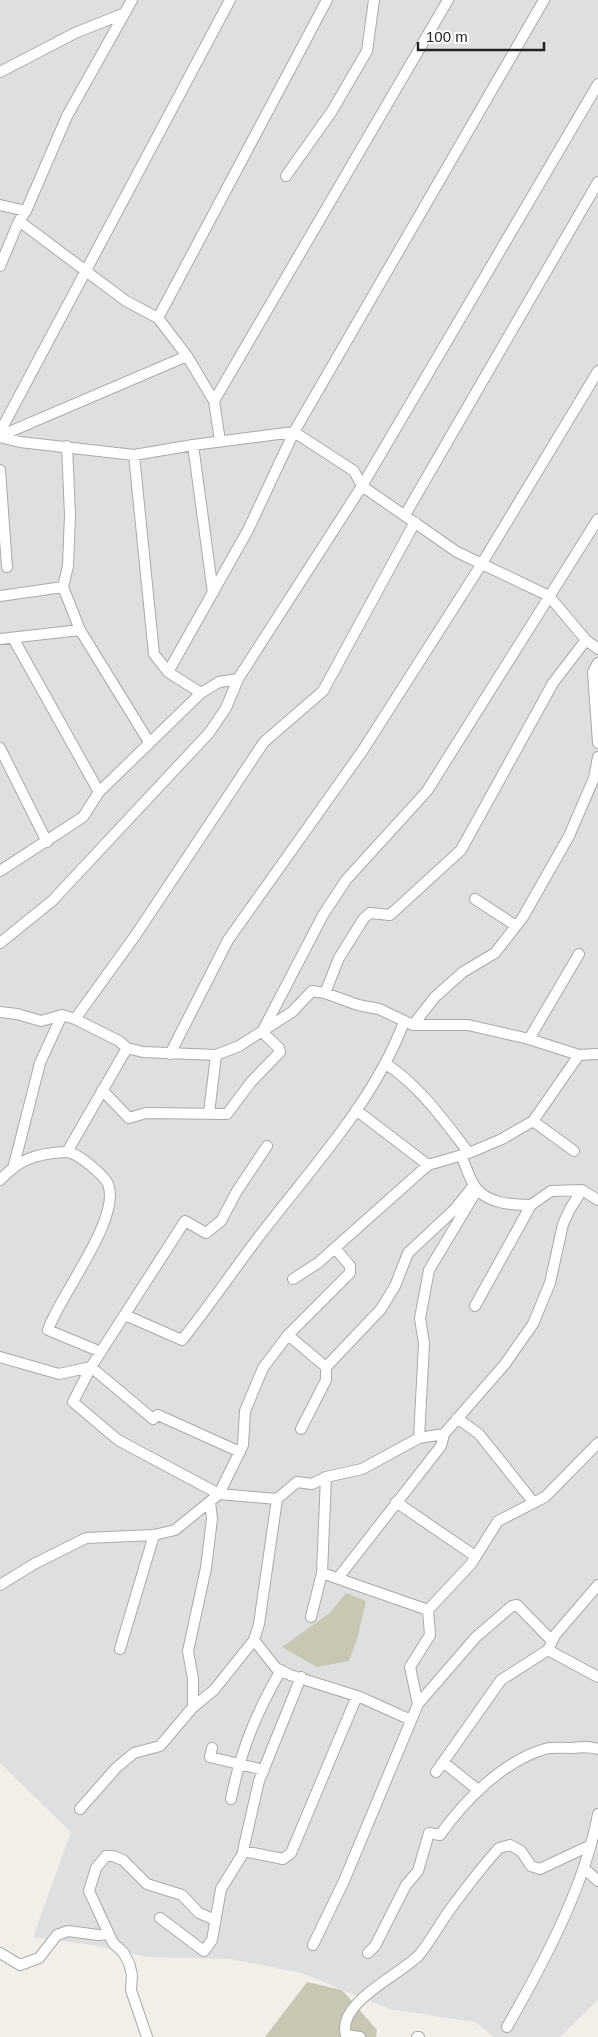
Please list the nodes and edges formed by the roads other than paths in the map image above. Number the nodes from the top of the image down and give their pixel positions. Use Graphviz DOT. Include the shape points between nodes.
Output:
graph roads {
  1 [pos="131,0"];
  2 [pos="230,0"];
  3 [pos="326,0"];
  4 [pos="374,0"];
  5 [pos="448,0"];
  6 [pos="544,0"];
  7 [pos="125,13"];
  8 [pos="0,72"];
  9 [pos="598,84"];
  10 [pos="286,176"];
  11 [pos="598,182"];
  12 [pos="0,205"];
  13 [pos="26,211"];
  14 [pos="19,221"];
  15 [pos="0,266"];
  16 [pos="85,272"];
  17 [pos="158,318"];
  18 [pos="187,356"];
  19 [pos="598,371"];
  20 [pos="214,401"];
  21 [pos="294,432"];
  22 [pos="0,435"];
  23 [pos="220,441"];
  24 [pos="193,445"];
  25 [pos="67,446"];
  26 [pos="134,455"];
  27 [pos="0,470"];
  28 [pos="362,486"];
  29 [pos="405,515"];
  30 [pos="598,519"];
  31 [pos="415,522"];
  32 [pos="481,566"];
  33 [pos="7,567"];
  34 [pos="63,586"];
  35 [pos="214,593"];
  36 [pos="0,596"];
  37 [pos="549,596"];
  38 [pos="80,630"];
  39 [pos="13,638"];
  40 [pos="0,639"];
  41 [pos="586,640"];
  42 [pos="598,649"];
  43 [pos="598,664"];
  44 [pos="168,672"];
  45 [pos="238,679"];
  46 [pos="201,693"];
  47 [pos="149,742"];
  48 [pos="598,743"];
  49 [pos="0,748"];
  50 [pos="598,757"];
  51 [pos="99,792"];
  52 [pos="47,842"];
  53 [pos="0,871"];
  54 [pos="475,899"];
  55 [pos="516,926"];
  56 [pos="0,943"];
  57 [pos="579,954"];
  58 [pos="326,993"];
  59 [pos="0,1012"];
  60 [pos="62,1016"];
  61 [pos="75,1019"];
  62 [pos="409,1024"];
  63 [pos="262,1032"];
  64 [pos="529,1039"];
  65 [pos="127,1048"];
  66 [pos="170,1054"];
  67 [pos="598,1054"];
  68 [pos="216,1055"];
  69 [pos="578,1055"];
  70 [pos="386,1064"];
  71 [pos="102,1090"];
  72 [pos="356,1110"];
  73 [pos="209,1113"];
  74 [pos="533,1121"];
  75 [pos="267,1146"];
  76 [pos="574,1151"];
  77 [pos="67,1152"];
  78 [pos="465,1154"];
  79 [pos="14,1165"];
  80 [pos="428,1165"];
  81 [pos="0,1180"];
  82 [pos="475,1188"];
  83 [pos="582,1190"];
  84 [pos="598,1200"];
  85 [pos="531,1204"];
  86 [pos="336,1248"];
  87 [pos="293,1279"];
  88 [pos="475,1306"];
  89 [pos="125,1315"];
  90 [pos="288,1335"];
  91 [pos="101,1352"];
  92 [pos="0,1357"];
  93 [pos="92,1367"];
  94 [pos="326,1367"];
  95 [pos="457,1418"];
  96 [pos="301,1430"];
  97 [pos="444,1434"];
  98 [pos="419,1438"];
  99 [pos="598,1443"];
  100 [pos="240,1452"];
  101 [pos="326,1478"];
  102 [pos="218,1494"];
  103 [pos="277,1499"];
  104 [pos="210,1502"];
  105 [pos="396,1502"];
  106 [pos="534,1503"];
  107 [pos="154,1535"];
  108 [pos="475,1556"];
  109 [pos="322,1573"];
  110 [pos="338,1578"];
  111 [pos="0,1585"];
  112 [pos="598,1585"];
  113 [pos="428,1610"];
  114 [pos="311,1617"];
  115 [pos="254,1640"];
  116 [pos="550,1645"];
  117 [pos="120,1649"];
  118 [pos="281,1670"];
  119 [pos="301,1677"];
  120 [pos="598,1677"];
  121 [pos="357,1696"];
  122 [pos="418,1704"];
  123 [pos="193,1707"];
  124 [pos="411,1720"];
  125 [pos="212,1748"];
  126 [pos="598,1749"];
  127 [pos="443,1762"];
  128 [pos="238,1764"];
  129 [pos="264,1770"];
  130 [pos="436,1772"];
  131 [pos="478,1790"];
  132 [pos="232,1799"];
  133 [pos="80,1808"];
  134 [pos="598,1814"];
  135 [pos="591,1845"];
  136 [pos="243,1851"];
  137 [pos="584,1868"];
  138 [pos="598,1881"];
  139 [pos="160,1918"];
  140 [pos="215,1920"];
  141 [pos="108,1934"];
  142 [pos="313,1945"];
  143 [pos="0,1953"];
  144 [pos="368,1953"];
  145 [pos="507,2027"];
  146 [pos="147,2037"];
  147 [pos="360,2037"];
  1 -- 7 [label="street"];
  2 -- 16 [label="street"];
  3 -- 17 [label="street"];
  4 -- 10 [label="street" via="367,50 332,111"];
  5 -- 20 [label="street"];
  6 -- 21 [label="street"];
  7 -- 8 [label="street" via="75,33"];
  7 -- 13 [label="street" via="67,116"];
  9 -- 28 [label="street"];
  11 -- 29 [label="street"];
  12 -- 13 [label="street"];
  13 -- 14 [label="street"];
  14 -- 15 [label="street"];
  14 -- 16 [label="street"];
  16 -- 17 [label="street" via="126,301"];
  16 -- 22 [label="street"];
  17 -- 18 [label="street"];
  18 -- 20 [label="street"];
  18 -- 22 [label="street"];
  19 -- 32 [label="street"];
  20 -- 23 [label="street"];
  21 -- 23 [label="street"];
  21 -- 28 [label="street" via="354,471"];
  21 -- 35 [label="street"];
  22 -- 25 [label="street" via="20,442"];
  23 -- 24 [label="street"];
  24 -- 26 [label="street"];
  24 -- 35 [label="street"];
  25 -- 26 [label="street"];
  25 -- 34 [label="street" via="70,515 68,566"];
  26 -- 44 [label="street" via="154,654"];
  27 -- 33 [label="street"];
  28 -- 29 [label="street"];
  28 -- 45 [label="street"];
  29 -- 31 [label="street"];
  30 -- 37 [label="street"];
  31 -- 32 [label="street"];
  31 -- 61 [label="street" via="323,691 264,742 135,936"];
  32 -- 37 [label="street"];
  32 -- 66 [label="street" via="363,750 228,940"];
  34 -- 36 [label="street"];
  34 -- 38 [label="street"];
  35 -- 44 [label="street"];
  37 -- 41 [label="street"];
  37 -- 63 [label="street" via="426,791 346,880 323,915"];
  38 -- 39 [label="street"];
  38 -- 47 [label="street"];
  39 -- 40 [label="street"];
  39 -- 51 [label="street"];
  41 -- 42 [label="street"];
  41 -- 58 [label="street" via="552,683 461,850 390,915 370,913 364,918 339,958"];
  43 -- 48 [label="street" via="593,672"];
  44 -- 46 [label="street"];
  45 -- 46 [label="street" via="219,682"];
  45 -- 56 [label="street" via="226,708 209,733 52,902"];
  46 -- 47 [label="street"];
  47 -- 51 [label="street"];
  49 -- 52 [label="street"];
  50 -- 55 [label="street" via="594,778 569,836"];
  51 -- 52 [label="street" via="83,817"];
  52 -- 53 [label="street"];
  54 -- 55 [label="street"];
  55 -- 62 [label="street" via="495,954 463,972"];
  57 -- 64 [label="street"];
  58 -- 62 [label="street" via="379,1009"];
  58 -- 63 [label="street" via="312,991 292,1012"];
  59 -- 60 [label="street" via="42,1021"];
  60 -- 61 [label="street"];
  60 -- 79 [label="street" via="40,1063"];
  61 -- 65 [label="street"];
  62 -- 64 [label="street" via="468,1025"];
  62 -- 70 [label="street"];
  63 -- 68 [label="street"];
  63 -- 73 [label="street" via="280,1052 251,1082 227,1114"];
  64 -- 69 [label="street"];
  65 -- 66 [label="street"];
  65 -- 71 [label="street"];
  66 -- 68 [label="street"];
  67 -- 69 [label="street"];
  68 -- 73 [label="street"];
  69 -- 74 [label="street"];
  70 -- 72 [label="street"];
  70 -- 78 [label="street" via="428,1101"];
  71 -- 73 [label="street" via="129,1118 146,1113"];
  71 -- 77 [label="street"];
  72 -- 80 [label="street"];
  72 -- 89 [label="street" via="182,1340"];
  74 -- 76 [label="street"];
  74 -- 78 [label="street" via="502,1139"];
  75 -- 89 [label="street" via="220,1221 206,1233 185,1221"];
  77 -- 79 [label="street" via="40,1154"];
  77 -- 91 [label="street" via="99,1172 108,1185 109,1206 93,1247 48,1330"];
  78 -- 80 [label="street"];
  78 -- 82 [label="street"];
  79 -- 81 [label="street"];
  80 -- 86 [label="street"];
  82 -- 85 [label="street" via="511,1206"];
  82 -- 94 [label="street" via="408,1253 381,1310"];
  82 -- 98 [label="street" via="430,1270 420,1318 424,1344"];
  83 -- 84 [label="street"];
  83 -- 85 [label="street" via="551,1192"];
  83 -- 95 [label="street" via="563,1224 550,1283 532,1324 505,1364"];
  85 -- 88 [label="street"];
  86 -- 87 [label="street"];
  86 -- 90 [label="street" via="350,1266 350,1273"];
  89 -- 91 [label="street"];
  90 -- 94 [label="street"];
  90 -- 100 [label="street" via="263,1368 244,1411"];
  91 -- 93 [label="street"];
  92 -- 93 [label="street" via="59,1374"];
  93 -- 100 [label="street" via="153,1419 158,1415"];
  93 -- 102 [label="street" via="73,1402 118,1440"];
  94 -- 96 [label="street" via="326,1380"];
  95 -- 97 [label="street"];
  95 -- 106 [label="street" via="479,1434"];
  97 -- 98 [label="street"];
  97 -- 105 [label="street" via="441,1446"];
  98 -- 101 [label="street" via="362,1469"];
  99 -- 106 [label="street" via="545,1497"];
  100 -- 102 [label="street"];
  101 -- 103 [label="street" via="312,1484 297,1482"];
  101 -- 109 [label="street"];
  102 -- 103 [label="street"];
  102 -- 104 [label="street"];
  103 -- 115 [label="street"];
  104 -- 107 [label="street" via="175,1530"];
  104 -- 123 [label="street" via="212,1519 206,1568 188,1651"];
  105 -- 108 [label="street"];
  105 -- 110 [label="street"];
  106 -- 108 [label="street" via="498,1521"];
  107 -- 111 [label="street" via="86,1538"];
  107 -- 117 [label="street"];
  108 -- 113 [label="street"];
  109 -- 110 [label="street"];
  109 -- 114 [label="street"];
  110 -- 113 [label="street"];
  112 -- 116 [label="street"];
  113 -- 122 [label="street" via="430,1635 410,1667"];
  115 -- 118 [label="street"];
  115 -- 123 [label="street" via="214,1690"];
  116 -- 120 [label="street"];
  116 -- 122 [label="street" via="527,1613 517,1605 512,1606 476,1637"];
  116 -- 127 [label="street" via="501,1680"];
  118 -- 119 [label="street"];
  118 -- 128 [label="street" via="250,1728"];
  119 -- 121 [label="street"];
  119 -- 129 [label="street"];
  121 -- 124 [label="street"];
  121 -- 136 [label="street" via="291,1853 283,1859"];
  122 -- 124 [label="street"];
  123 -- 133 [label="street" via="160,1746 134,1754 116,1768"];
  124 -- 142 [label="street" via="344,1882"];
  125 -- 128 [label="street" via="210,1756"];
  126 -- 131 [label="street" via="546,1749 517,1763"];
  127 -- 130 [label="street"];
  127 -- 131 [label="street"];
  128 -- 129 [label="street"];
  128 -- 132 [label="street"];
  129 -- 136 [label="street"];
  131 -- 144 [label="street" via="455,1813 440,1835 429,1833 418,1871 406,1885 376,1946"];
  134 -- 135 [label="street"];
  135 -- 137 [label="street"];
  135 -- 147 [label="street" via="540,1869 531,1866 521,1851 510,1845 499,1848 418,1955 370,1992 347,2015 346,2035"];
  136 -- 140 [label="street" via="221,1889"];
  137 -- 138 [label="street"];
  137 -- 145 [label="street" via="533,1982"];
  139 -- 140 [label="street" via="204,1951 212,1940"];
  140 -- 141 [label="street" via="199,1913 182,1895 147,1884 123,1860 106,1856 96,1868 89,1891"];
  141 -- 143 [label="street" via="68,1930 56,1935 39,1958 20,1965"];
  141 -- 146 [label="street" via="128,1963 132,1975 131,1990"];
}
